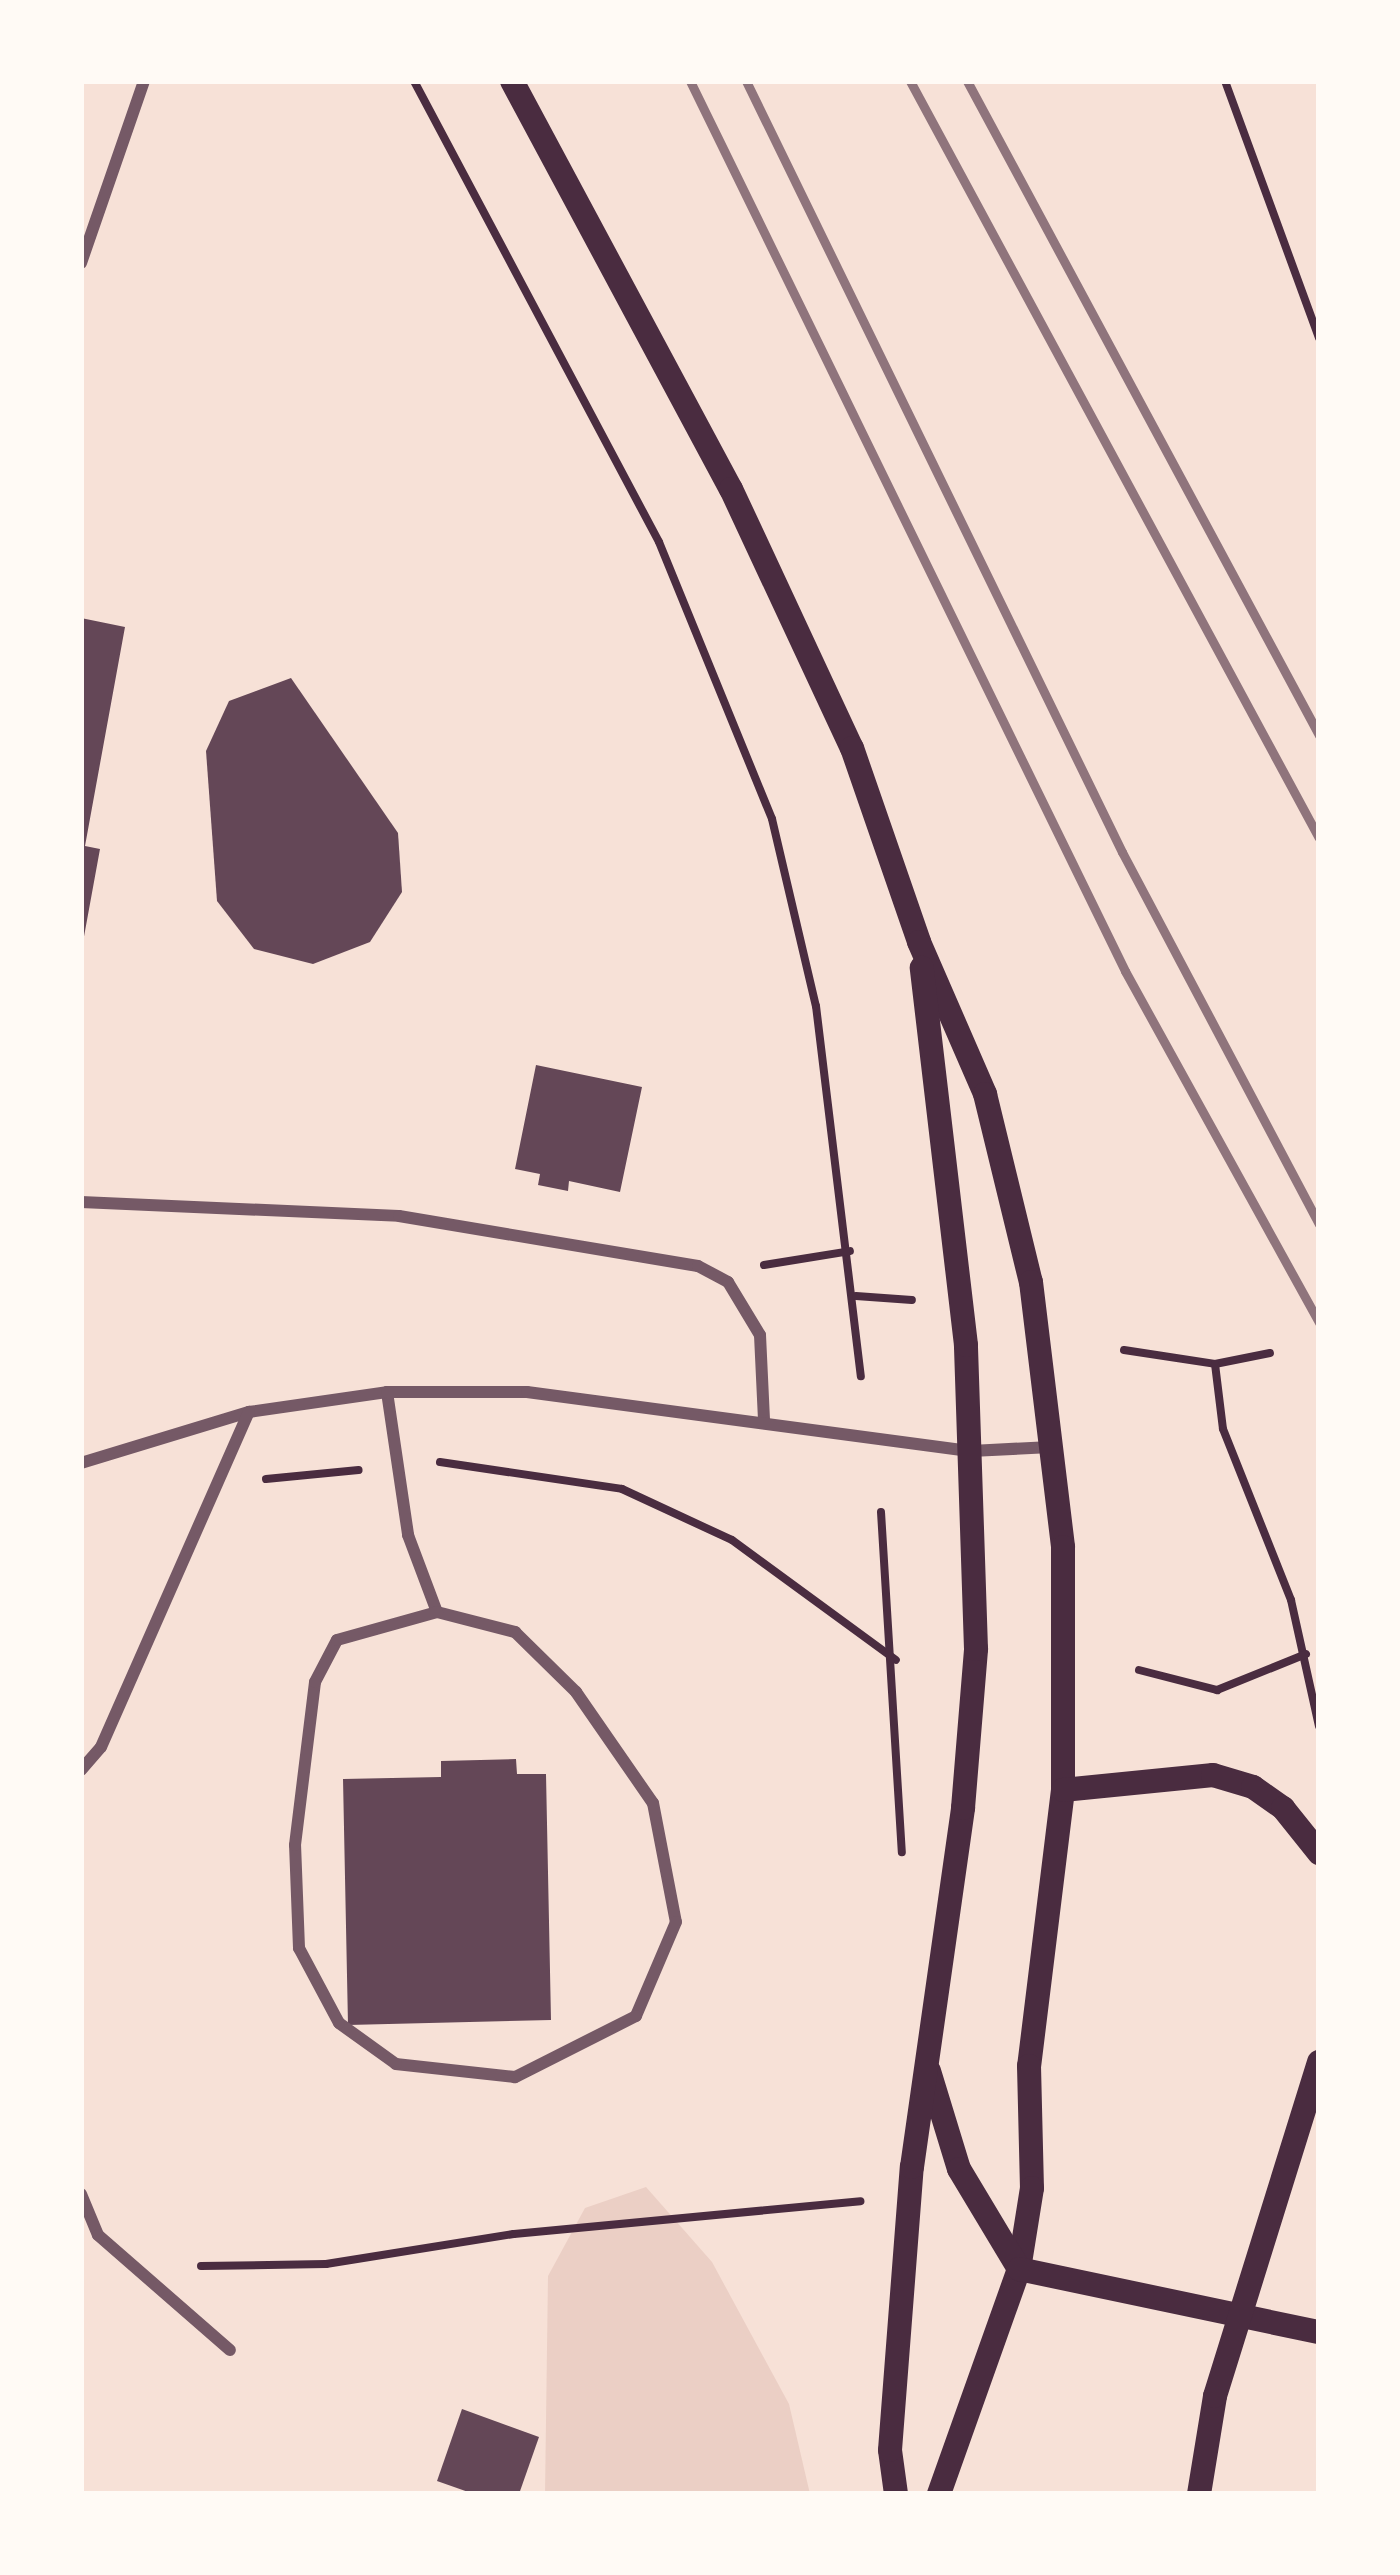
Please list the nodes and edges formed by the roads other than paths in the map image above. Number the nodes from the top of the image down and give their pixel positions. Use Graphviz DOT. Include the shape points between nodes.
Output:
graph roads {
  1 [pos="144,81"];
  2 [pos="512,81"];
  3 [pos="81,263"];
  4 [pos="920,942"];
  5 [pos="81,1202"];
  6 [pos="387,1392"];
  7 [pos="249,1412"];
  8 [pos="764,1421"];
  9 [pos="1052,1448"];
  10 [pos="971,1450"];
  11 [pos="81,1463"];
  12 [pos="437,1612"];
  13 [pos="81,1770"];
  14 [pos="1063,1790"];
  15 [pos="1319,1852"];
  16 [pos="926,2062"];
  17 [pos="1319,2062"];
  18 [pos="81,2194"];
  19 [pos="1019,2269"];
  20 [pos="1319,2332"];
  21 [pos="230,2350"];
  22 [pos="896,2494"];
  23 [pos="939,2494"];
  24 [pos="1198,2494"];
  1 -- 3 [label="street"];
  2 -- 4 [label="main road" via="790,607 852,748"];
  4 -- 9 [label="main road" via="985,1094 1017,1211"];
  4 -- 10 [label="main road"];
  5 -- 8 [label="street" via="399,1216 698,1266 728,1282 760,1335"];
  6 -- 7 [label="street"];
  6 -- 8 [label="street" via="527,1392"];
  6 -- 12 [label="street" via="408,1535"];
  7 -- 11 [label="street"];
  7 -- 13 [label="street" via="101,1747"];
  8 -- 10 [label="street"];
  9 -- 10 [label="street"];
  9 -- 14 [label="main road" via="1066,1630"];
  10 -- 16 [label="main road" via="976,1649 963,1808"];
  12 -- 12 [label="street" via="515,1632 576,1692 653,1803 676,1922 635,2016 515,2078 396,2064 339,2024 298,1948 295,1845 315,1682 338,1640"];
  14 -- 15 [label="main road" via="1213,1774 1283,1808"];
  14 -- 19 [label="main road" via="1029,2066 1032,2188"];
  16 -- 19 [label="main road" via="959,2169"];
  16 -- 22 [label="main road" via="899,2297"];
  17 -- 24 [label="main road" via="1215,2396"];
  18 -- 21 [label="street" via="98,2235"];
  19 -- 20 [label="main road"];
  19 -- 23 [label="main road"];
}
